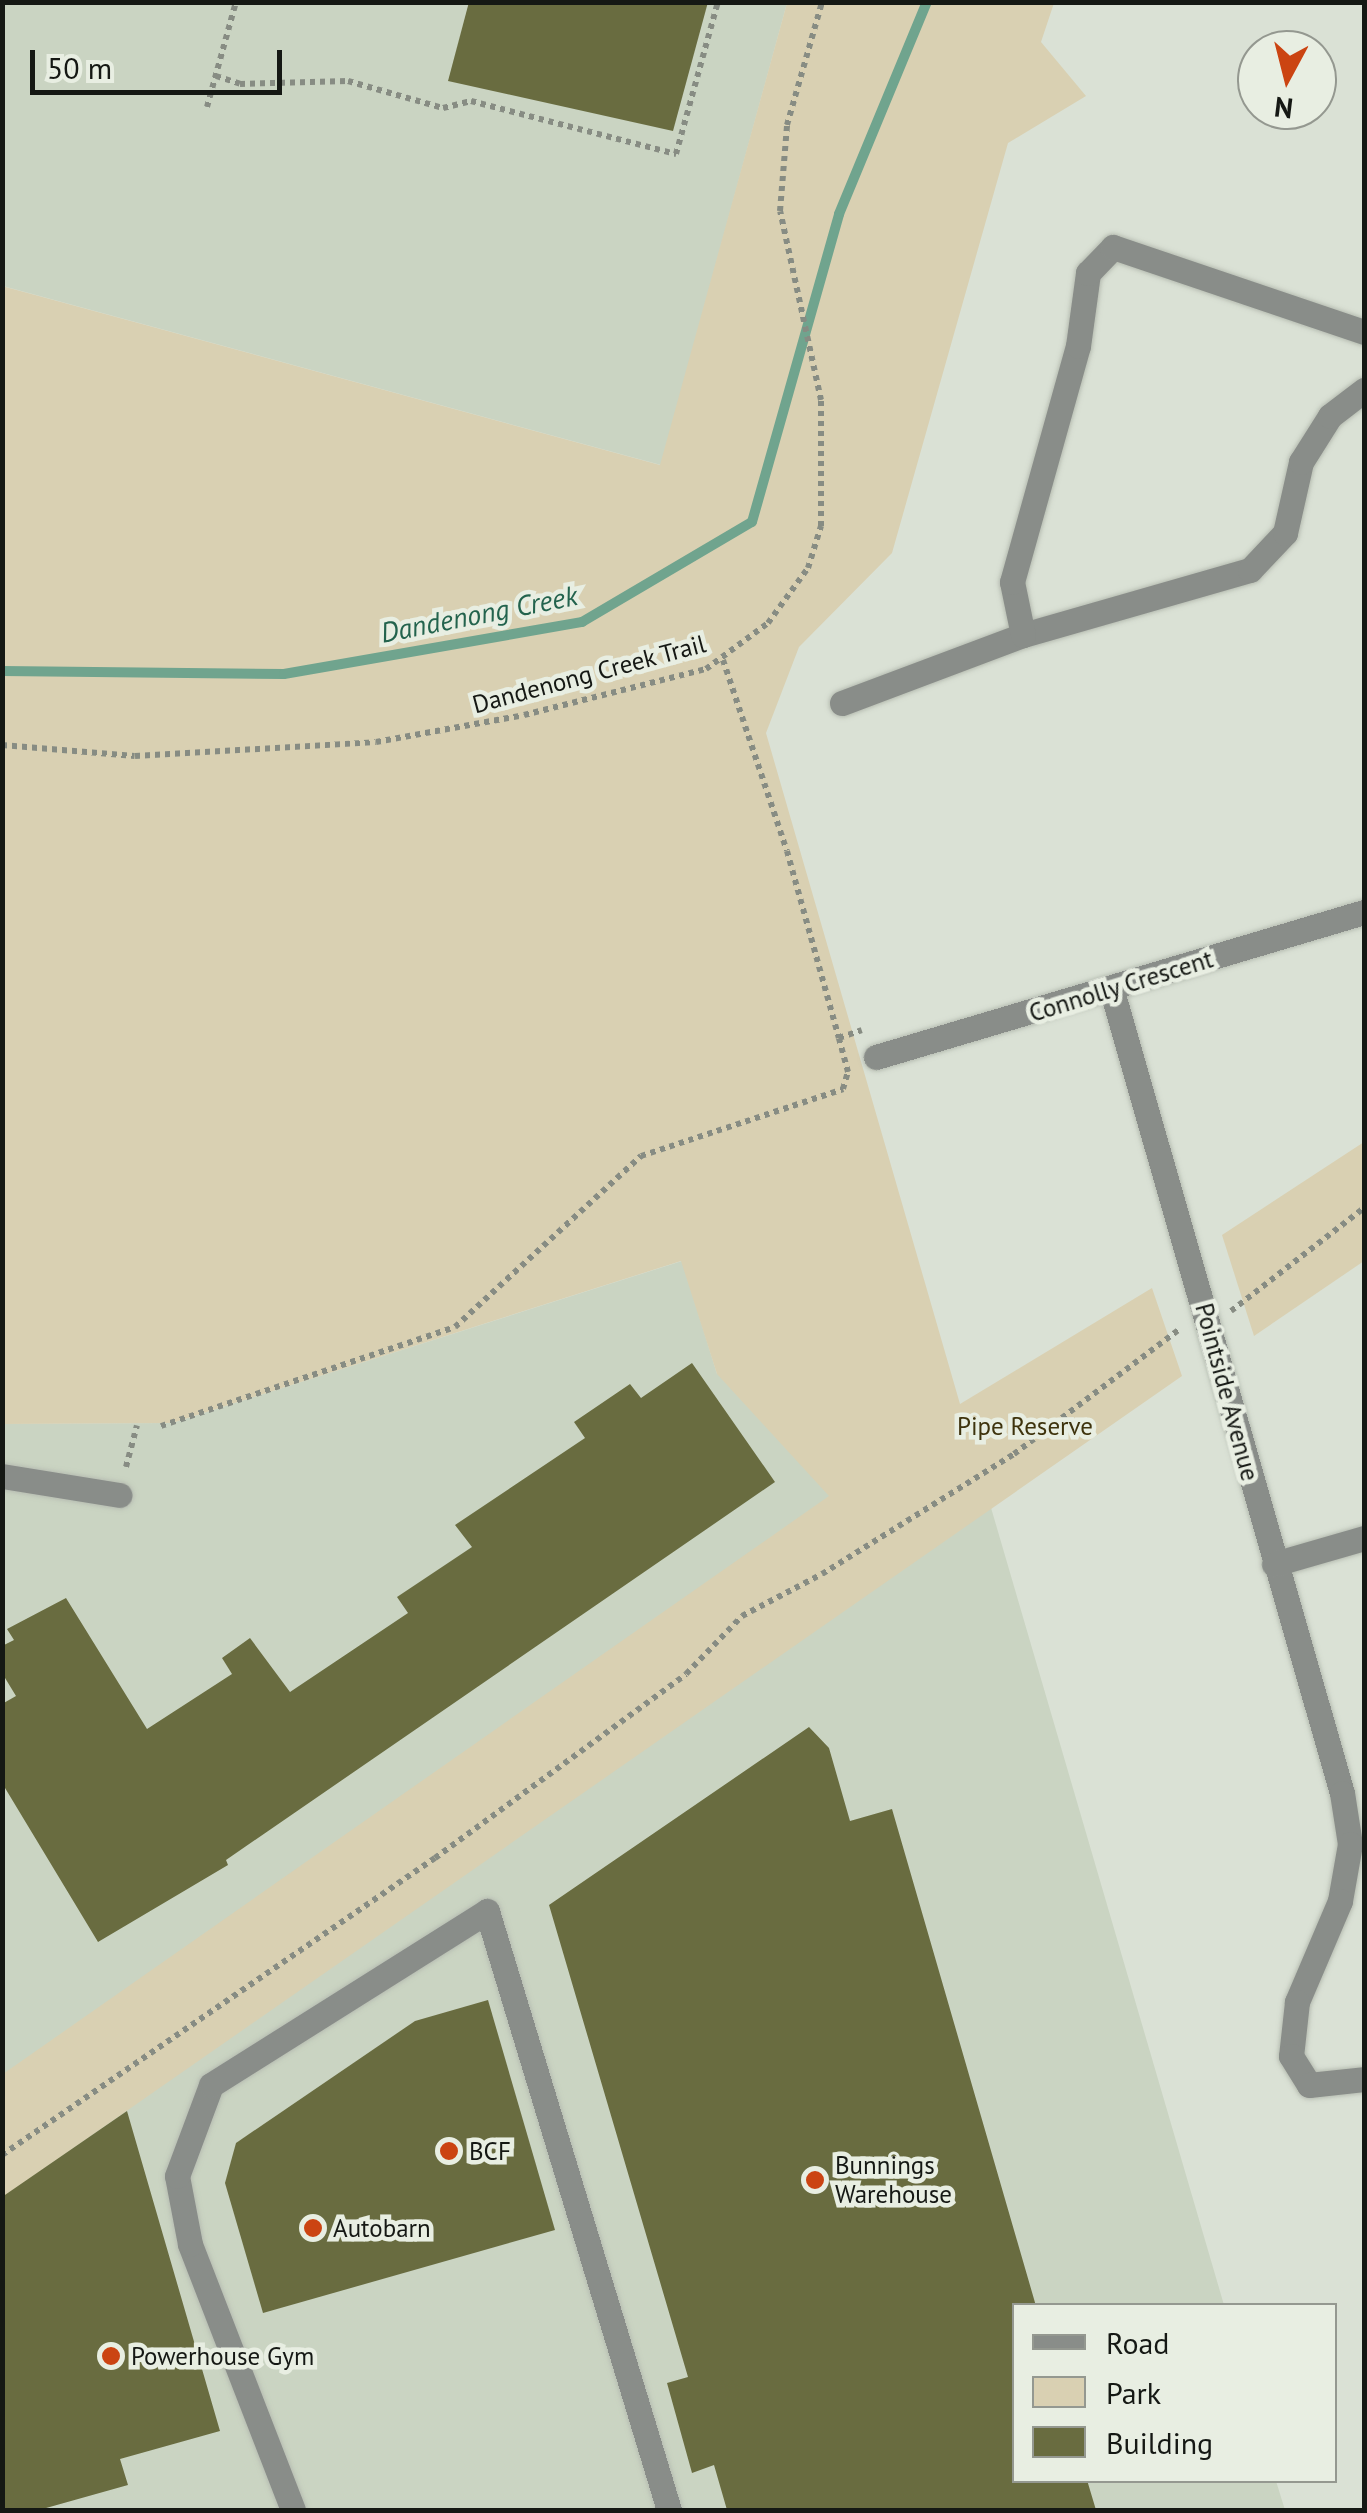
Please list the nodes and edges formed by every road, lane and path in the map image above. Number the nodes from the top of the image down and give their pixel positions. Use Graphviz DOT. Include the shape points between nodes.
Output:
graph roads {
  1 [pos="236,2"];
  2 [pos="718,2"];
  3 [pos="822,2"];
  4 [pos="216,76"];
  5 [pos="208,107"];
  6 [pos="1364,332"];
  7 [pos="1364,390"];
  8 [pos="1022,635"];
  9 [pos="723,660"];
  10 [pos="842,703"];
  11 [pos="2,745"];
  12 [pos="1364,912"];
  13 [pos="1112,990"];
  14 [pos="838,1038"];
  15 [pos="876,1057"];
  16 [pos="1364,1208"];
  17 [pos="1237,1309"];
  18 [pos="1171,1332"];
  19 [pos="137,1425"];
  20 [pos="161,1426"];
  21 [pos="2,1476"];
  22 [pos="119,1495"];
  23 [pos="1364,1538"];
  24 [pos="1274,1564"];
  25 [pos="1364,2080"];
  26 [pos="2,2155"];
  27 [pos="293,2510"];
  28 [pos="669,2510"];
  1 -- 4 [label="path"];
  2 -- 4 [label="path" via="676,154 471,101 443,108 348,81 240,84"];
  3 -- 9 [label="path, Dandenong Creek Trail" via="787,125 780,212 821,400 821,526 808,568 784,606"];
  4 -- 5 [label="path"];
  6 -- 8 [label="street" via="1113,247 1088,273 1078,346 1012,582"];
  7 -- 8 [label="street" via="1330,416 1302,462 1285,532 1250,570"];
  8 -- 10 [label="street"];
  9 -- 11 [label="path, Dandenong Creek Trail" via="524,715 376,742 135,756"];
  9 -- 14 [label="path" via="788,851"];
  12 -- 13 [label="street, Connolly Crescent"];
  13 -- 15 [label="street, Connolly Crescent"];
  13 -- 24 [label="street, Pointside Avenue"];
  14 -- 15 [label="path" via="867,1028"];
  14 -- 20 [label="path" via="848,1072 843,1089 640,1156 462,1322"];
  16 -- 17 [label="path"];
  18 -- 26 [label="path" via="1014,1454 742,1616 686,1674 435,1858"];
  19 -- 22 [label="path"];
  21 -- 22 [label="street"];
  23 -- 24 [label="street"];
  24 -- 25 [label="street, Pointside Avenue" via="1342,1792 1350,1844 1340,1901 1297,2002 1291,2056 1309,2085"];
  27 -- 28 [label="street" via="190,2244 177,2176 211,2085 487,1910"];
}
